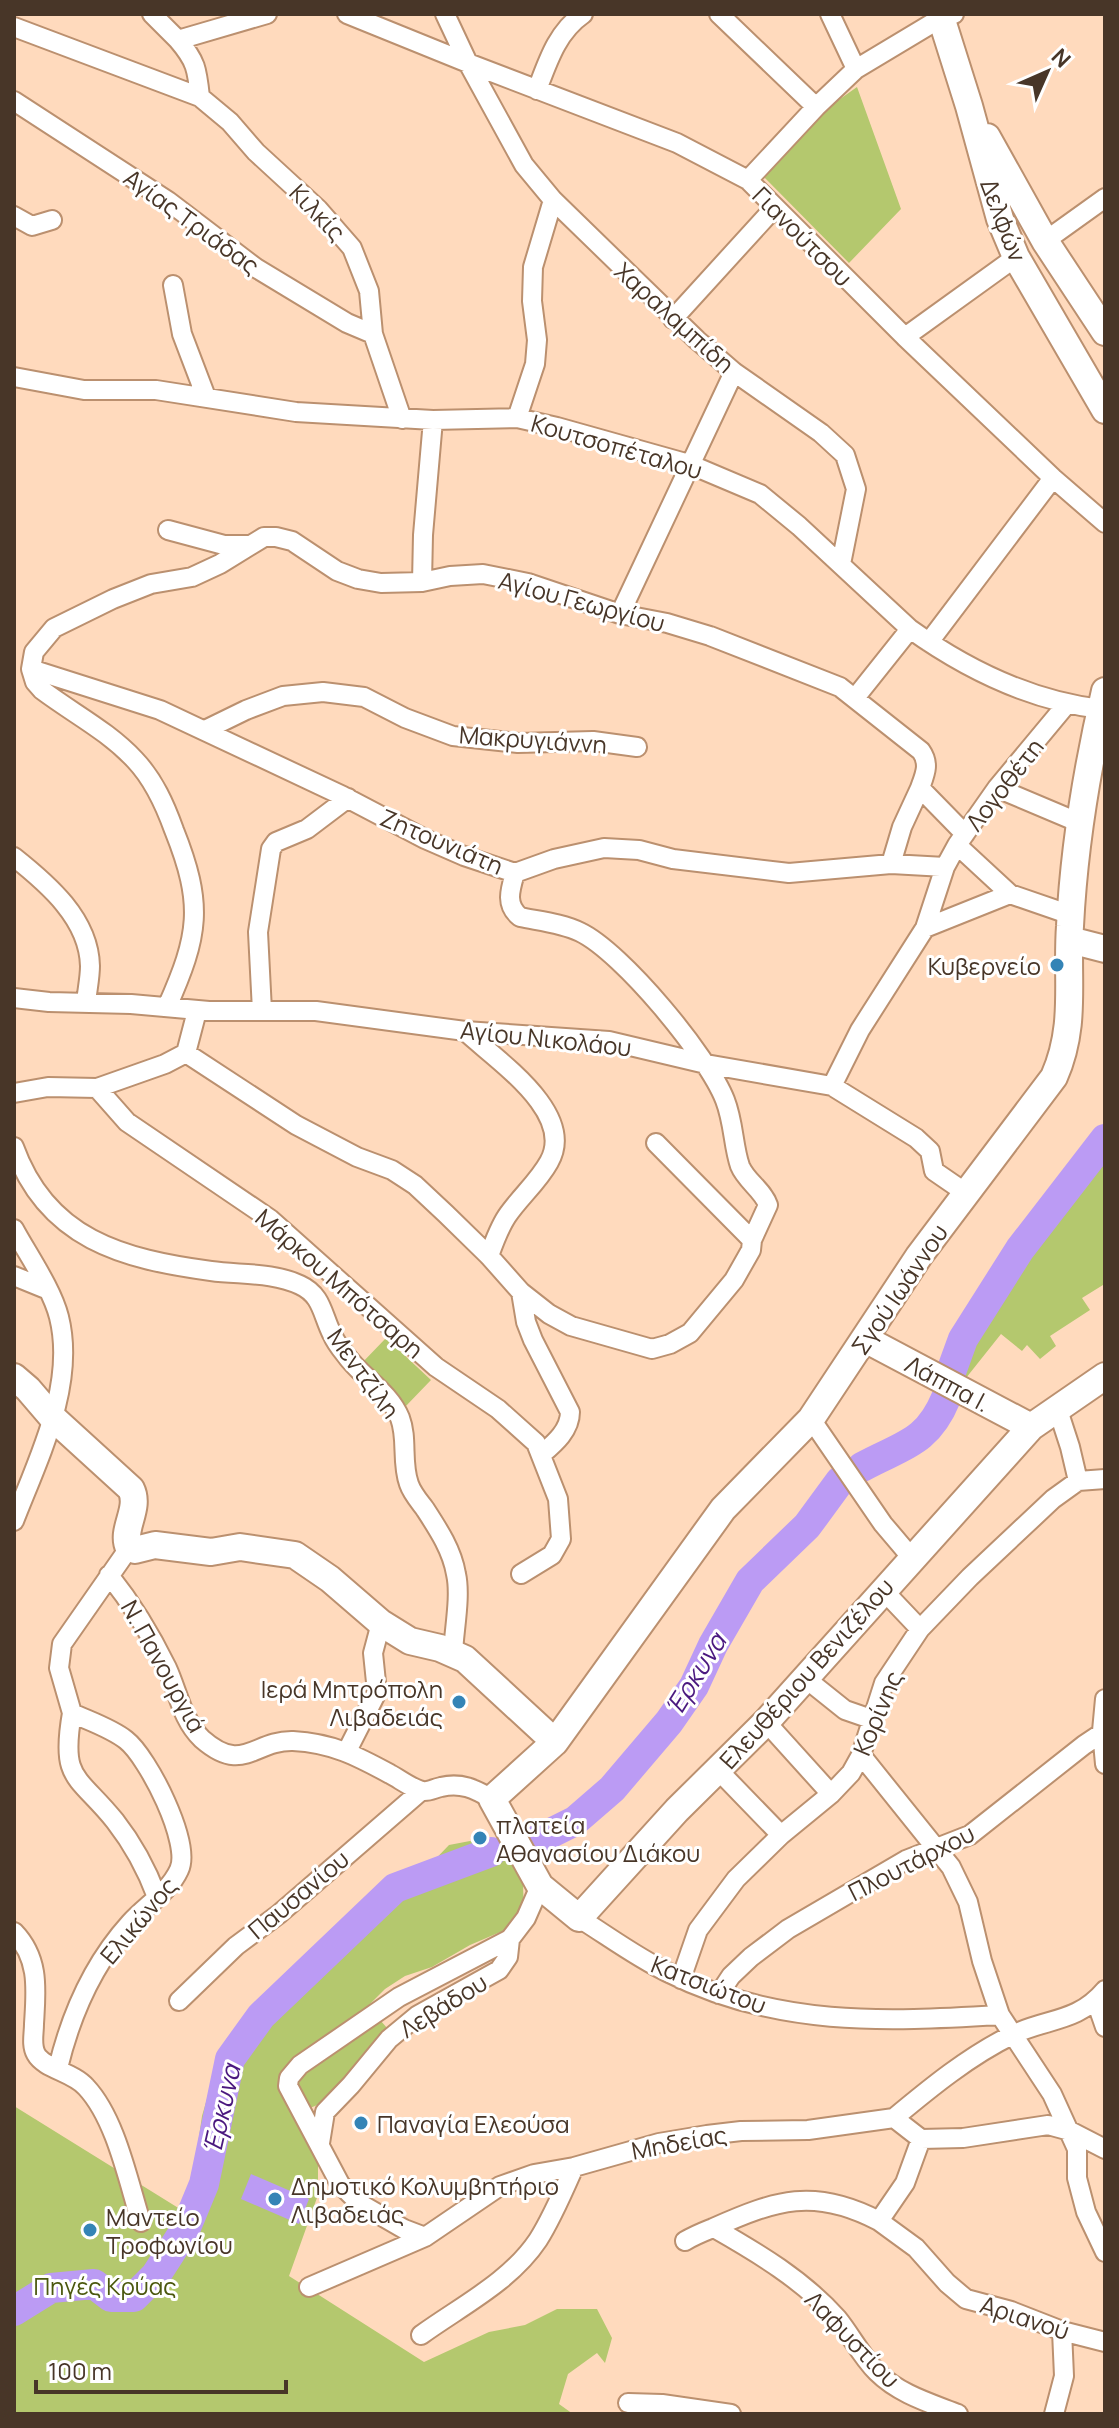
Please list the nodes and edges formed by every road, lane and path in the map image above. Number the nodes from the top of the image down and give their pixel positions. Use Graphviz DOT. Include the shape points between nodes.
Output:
graph roads {
  1 [pos="152,14"];
  2 [pos="267,14"];
  3 [pos="347,14"];
  4 [pos="445,14"];
  5 [pos="583,14"];
  6 [pos="719,14"];
  7 [pos="830,14"];
  8 [pos="945,15"];
  9 [pos="14,27"];
  10 [pos="178,40"];
  11 [pos="468,63"];
  12 [pos="856,69"];
  13 [pos="537,90"];
  14 [pos="200,97"];
  15 [pos="14,101"];
  16 [pos="969,106"];
  17 [pos="816,107"];
  18 [pos="748,180"];
  19 [pos="1105,198"];
  20 [pos="553,200"];
  21 [pos="775,207"];
  22 [pos="14,216"];
  23 [pos="52,220"];
  24 [pos="1045,241"];
  25 [pos="1016,257"];
  26 [pos="1068,277"];
  27 [pos="173,285"];
  28 [pos="1105,308"];
  29 [pos="673,319"];
  30 [pos="1105,332"];
  31 [pos="373,334"];
  32 [pos="905,337"];
  33 [pos="734,372"];
  34 [pos="14,377"];
  35 [pos="206,397"];
  36 [pos="1105,410"];
  37 [pos="517,418"];
  38 [pos="402,419"];
  39 [pos="433,420"];
  40 [pos="689,464"];
  41 [pos="1053,478"];
  42 [pos="1105,523"];
  43 [pos="168,530"];
  44 [pos="250,545"];
  45 [pos="841,564"];
  46 [pos="422,582"];
  47 [pos="620,614"];
  48 [pos="910,629"];
  49 [pos="929,642"];
  50 [pos="31,669"];
  51 [pos="855,698"];
  52 [pos="1104,703"];
  53 [pos="1066,705"];
  54 [pos="205,730"];
  55 [pos="637,747"];
  56 [pos="920,788"];
  57 [pos="997,788"];
  58 [pos="348,798"];
  59 [pos="1080,823"];
  60 [pos="961,839"];
  61 [pos="14,857"];
  62 [pos="891,864"];
  63 [pos="945,867"];
  64 [pos="515,873"];
  65 [pos="1010,894"];
  66 [pos="1070,927"];
  67 [pos="925,928"];
  68 [pos="1105,949"];
  69 [pos="14,998"];
  70 [pos="86,1003"];
  71 [pos="167,1007"];
  72 [pos="197,1011"];
  73 [pos="262,1011"];
  74 [pos="465,1031"];
  75 [pos="186,1053"];
  76 [pos="706,1064"];
  77 [pos="832,1086"];
  78 [pos="97,1088"];
  79 [pos="14,1093"];
  80 [pos="656,1143"];
  81 [pos="14,1147"];
  82 [pos="966,1193"];
  83 [pos="14,1229"];
  84 [pos="752,1240"];
  85 [pos="489,1256"];
  86 [pos="14,1276"];
  87 [pos="46,1289"];
  88 [pos="521,1292"];
  89 [pos="865,1339"];
  90 [pos="1105,1376"];
  91 [pos="14,1377"];
  92 [pos="1057,1407"];
  93 [pos="52,1417"];
  94 [pos="811,1419"];
  95 [pos="1031,1427"];
  96 [pos="542,1454"];
  97 [pos="1105,1479"];
  98 [pos="1078,1481"];
  99 [pos="14,1521"];
  100 [pos="129,1548"];
  101 [pos="911,1557"];
  102 [pos="521,1574"];
  103 [pos="109,1575"];
  104 [pos="883,1590"];
  105 [pos="381,1623"];
  106 [pos="920,1629"];
  107 [pos="453,1653"];
  108 [pos="805,1678"];
  109 [pos="1105,1699"];
  110 [pos="72,1713"];
  111 [pos="871,1719"];
  112 [pos="766,1722"];
  113 [pos="1104,1731"];
  114 [pos="555,1742"];
  115 [pos="347,1751"];
  116 [pos="861,1755"];
  117 [pos="1105,1763"];
  118 [pos="718,1770"];
  119 [pos="421,1791"];
  120 [pos="831,1794"];
  121 [pos="492,1799"];
  122 [pos="781,1835"];
  123 [pos="935,1846"];
  124 [pos="540,1886"];
  125 [pos="157,1897"];
  126 [pos="579,1918"];
  127 [pos="14,1932"];
  128 [pos="510,1939"];
  129 [pos="681,1979"];
  130 [pos="719,1994"];
  131 [pos="1100,1995"];
  132 [pos="179,2001"];
  133 [pos="1000,2015"];
  134 [pos="1105,2027"];
  135 [pos="1014,2034"];
  136 [pos="58,2068"];
  137 [pos="894,2118"];
  138 [pos="1070,2131"];
  139 [pos="921,2139"];
  140 [pos="320,2146"];
  141 [pos="1105,2149"];
  142 [pos="574,2167"];
  143 [pos="879,2221"];
  144 [pos="141,2222"];
  145 [pos="714,2228"];
  146 [pos="425,2237"];
  147 [pos="685,2241"];
  148 [pos="1105,2252"];
  149 [pos="309,2287"];
  150 [pos="1062,2331"];
  151 [pos="421,2335"];
  152 [pos="1105,2342"];
  153 [pos="628,2403"];
  154 [pos="731,2414"];
  155 [pos="958,2414"];
  156 [pos="1054,2414"];
  1 -- 10 [label="street"];
  2 -- 10 [label="street"];
  3 -- 11 [label="street, Γιανούτσου"];
  4 -- 11 [label="street, Χαραλαμπίδη"];
  5 -- 13 [label="street" via="556,42"];
  6 -- 17 [label="street"];
  7 -- 12 [label="street"];
  8 -- 12 [label="street"];
  8 -- 16 [label="main road, Δελφών"];
  9 -- 14 [label="street, Κιλκίς"];
  10 -- 14 [label="street" via="197,68"];
  11 -- 13 [label="street, Γιανούτσου"];
  11 -- 20 [label="street, Χαραλαμπίδη" via="524,165"];
  12 -- 17 [label="street"];
  13 -- 18 [label="street, Γιανούτσου" via="677,143"];
  14 -- 31 [label="street, Κιλκίς" via="352,248 369,291"];
  15 -- 31 [label="street, Αγίας Τριάδας" via="168,201 256,268"];
  16 -- 24 [label="main road"];
  16 -- 25 [label="main road, Δελφών"];
  17 -- 18 [label="street"];
  18 -- 21 [label="street, Γιανούτσου"];
  19 -- 24 [label="street"];
  20 -- 29 [label="street, Χαραλαμπίδη"];
  20 -- 37 [label="street" via="533,267 535,364"];
  21 -- 29 [label="street"];
  21 -- 32 [label="street, Γιανούτσου"];
  22 -- 23 [label="street" via="32,226"];
  24 -- 26 [label="main road"];
  25 -- 32 [label="street"];
  25 -- 36 [label="main road, Δελφών"];
  26 -- 28 [label="street" via="1085,286"];
  26 -- 30 [label="main road"];
  27 -- 35 [label="street" via="182,334"];
  29 -- 33 [label="street, Χαραλαμπίδη"];
  31 -- 38 [label="street, Κιλκίς"];
  32 -- 41 [label="street, Γιανούτσου"];
  33 -- 40 [label="street"];
  33 -- 45 [label="street, Χαραλαμπίδη" via="845,455 856,489"];
  34 -- 35 [label="street, Κουτσοπέταλου" via="84,390 156,390"];
  35 -- 38 [label="street, Κουτσοπέταλου" via="296,412"];
  37 -- 39 [label="street, Κουτσοπέταλου"];
  37 -- 40 [label="street, Κουτσοπέταλου"];
  38 -- 39 [label="street, Κουτσοπέταλου"];
  39 -- 46 [label="street"];
  40 -- 45 [label="street, Κουτσοπέταλου" via="760,494"];
  40 -- 47 [label="street"];
  41 -- 42 [label="street, Γιανούτσου"];
  41 -- 49 [label="street"];
  43 -- 44 [label="street, Αγίου Γεωργίου" via="224,545"];
  44 -- 46 [label="street, Αγίου Γεωργίου" via="276,537 358,579"];
  44 -- 50 [label="street" via="192,577 151,584 54,628 34,652"];
  45 -- 48 [label="street, Κουτσοπέταλου"];
  46 -- 47 [label="street, Αγίου Γεωργίου" via="483,574"];
  47 -- 51 [label="street, Αγίου Γεωργίου" via="710,636 816,676"];
  48 -- 49 [label="street, Κουτσοπέταλου"];
  48 -- 51 [label="street"];
  49 -- 53 [label="street, Κουτσοπέταλου" via="982,673"];
  50 -- 54 [label="street, Ζητουνιάτη"];
  50 -- 71 [label="street" via="42,690 97,725 137,762 162,797 196,903 191,944"];
  51 -- 56 [label="street, Αγίου Γεωργίου" via="927,759"];
  52 -- 53 [label="street, Κουτσοπέταλου"];
  52 -- 59 [label="main road, Σγού Ιωάννου"];
  53 -- 57 [label="street, Λογοθέτη"];
  54 -- 55 [label="street, Μακρυγιάννη" via="283,696 323,692 364,697 453,736"];
  54 -- 58 [label="street, Ζητουνιάτη"];
  56 -- 60 [label="street"];
  56 -- 62 [label="street"];
  57 -- 59 [label="street"];
  57 -- 60 [label="street, Λογοθέτη"];
  58 -- 64 [label="street, Ζητουνιάτη" via="425,839"];
  58 -- 73 [label="street" via="271,849 258,932"];
  59 -- 66 [label="main road, Σγού Ιωάννου"];
  60 -- 63 [label="street"];
  60 -- 65 [label="street, Λογοθέτη"];
  61 -- 70 [label="street" via="72,912 86,938"];
  62 -- 63 [label="street, Ζητουνιάτη"];
  62 -- 64 [label="street, Ζητουνιάτη" via="789,873 604,848"];
  63 -- 67 [label="street"];
  64 -- 76 [label="street" via="509,895 515,913 579,931 610,952"];
  65 -- 66 [label="street"];
  65 -- 67 [label="street"];
  66 -- 68 [label="main road"];
  66 -- 82 [label="main road, Σγού Ιωάννου" via="1070,1023 1064,1054 1037,1102"];
  67 -- 77 [label="street" via="860,1030"];
  69 -- 70 [label="street, Αγίου Νικολάου"];
  70 -- 71 [label="street, Αγίου Νικολάου"];
  71 -- 72 [label="street, Αγίου Νικολάου"];
  72 -- 73 [label="street, Αγίου Νικολάου"];
  72 -- 75 [label="street"];
  73 -- 74 [label="street, Αγίου Νικολάου" via="316,1011"];
  74 -- 76 [label="street, Αγίου Νικολάου" via="609,1041"];
  74 -- 85 [label="street" via="540,1101 553,1123 556,1143 550,1161 507,1215"];
  75 -- 78 [label="street"];
  75 -- 85 [label="street" via="296,1125 415,1185"];
  76 -- 77 [label="street, Αγίου Νικολάου"];
  76 -- 84 [label="street" via="725,1098 740,1167 768,1205"];
  77 -- 82 [label="street" via="916,1138 930,1151 934,1171"];
  78 -- 79 [label="street"];
  78 -- 96 [label="street, Μάρκου Μπότσαρη" via="127,1122 270,1219 436,1367 521,1428"];
  80 -- 84 [label="street"];
  81 -- 107 [label="street, Μεντζίλη" via="33,1190 82,1236 172,1264 286,1279 311,1291 347,1358 399,1417 410,1487 447,1547 457,1576"];
  82 -- 89 [label="main road, Σγού Ιωάννου"];
  83 -- 87 [label="street"];
  84 -- 88 [label="street" via="734,1280 690,1333 652,1349 571,1326"];
  85 -- 88 [label="street"];
  86 -- 87 [label="street"];
  87 -- 93 [label="street" via="63,1343"];
  88 -- 96 [label="street" via="533,1340 570,1412 562,1434"];
  89 -- 94 [label="main road, Σγού Ιωάννου"];
  89 -- 95 [label="main road, Λάππα Ι."];
  90 -- 92 [label="main road, Ελευθέριου Βενιζέλου"];
  91 -- 93 [label="main road"];
  92 -- 95 [label="main road, Ελευθέριου Βενιζέλου"];
  92 -- 98 [label="street"];
  93 -- 99 [label="street"];
  93 -- 100 [label="main road" via="131,1489"];
  94 -- 101 [label="street"];
  94 -- 114 [label="main road, Σγού Ιωάννου" via="723,1509"];
  95 -- 101 [label="main road, Ελευθέριου Βενιζέλου"];
  96 -- 102 [label="street, Μάρκου Μπότσαρη" via="558,1499 561,1539 552,1555"];
  97 -- 98 [label="street"];
  98 -- 106 [label="street, Κορίνης"];
  100 -- 103 [label="street"];
  100 -- 105 [label="main road" via="173,1545 211,1552 240,1547 295,1555"];
  101 -- 104 [label="main road, Ελευθέριου Βενιζέλου"];
  103 -- 110 [label="street" via="58,1654"];
  103 -- 115 [label="street, Ν. Πανουργιά" via="137,1610 180,1704 202,1738 236,1757 290,1741"];
  104 -- 106 [label="street"];
  104 -- 108 [label="main road, Ελευθέριου Βενιζέλου"];
  105 -- 107 [label="main road" via="410,1641"];
  105 -- 115 [label="street" via="373,1653 377,1692"];
  106 -- 111 [label="street, Κορίνης" via="884,1683"];
  107 -- 114 [label="main road"];
  108 -- 111 [label="street" via="845,1710"];
  108 -- 112 [label="main road, Ελευθέριου Βενιζέλου"];
  109 -- 113 [label="street"];
  110 -- 125 [label="street" via="68,1748 75,1778 114,1820"];
  110 -- 125 [label="street, Ελικώνος" via="129,1742 169,1804 183,1859"];
  111 -- 116 [label="street, Κορίνης"];
  112 -- 118 [label="main road, Ελευθέριου Βενιζέλου"];
  112 -- 120 [label="street"];
  113 -- 117 [label="street"];
  113 -- 123 [label="street, Πλουτάρχου" via="970,1835"];
  114 -- 121 [label="main road, Σγού Ιωάννου"];
  115 -- 119 [label="street, Ν. Πανουργιά"];
  116 -- 120 [label="street, Κορίνης"];
  116 -- 123 [label="street"];
  118 -- 122 [label="street"];
  118 -- 126 [label="main road, Ελευθέριου Βενιζέλου"];
  119 -- 121 [label="street" via="455,1784"];
  119 -- 132 [label="street, Παυσανίου" via="236,1946"];
  120 -- 122 [label="street, Κορίνης"];
  121 -- 124 [label="main road, Κατσιώτου"];
  122 -- 129 [label="street, Κορίνης" via="736,1879 698,1930"];
  123 -- 130 [label="street, Πλουτάρχου" via="788,1929 751,1957"];
  123 -- 133 [label="street" via="968,1902"];
  124 -- 126 [label="main road, Κατσιώτου"];
  124 -- 128 [label="street, Λεβάδου"];
  125 -- 136 [label="street, Ελικώνος" via="130,1923 84,1987"];
  126 -- 129 [label="street, Κατσιώτου"];
  127 -- 136 [label="street" via="31,1957 37,1978 33,2045 37,2057"];
  128 -- 140 [label="street, Λεβάδου" via="508,1957 499,1970 418,2015 389,2039 325,2112"];
  128 -- 140 [label="street, Λεβάδου" via="399,1997 300,2065 288,2086"];
  129 -- 130 [label="street, Κατσιώτου"];
  130 -- 133 [label="street, Κατσιώτου" via="789,2014 851,2020"];
  131 -- 134 [label="street"];
  131 -- 135 [label="street" via="1079,2013"];
  133 -- 135 [label="street"];
  135 -- 137 [label="street"];
  135 -- 138 [label="street"];
  136 -- 144 [label="street" via="89,2089 109,2122"];
  137 -- 139 [label="street"];
  137 -- 142 [label="street, Μηδείας" via="808,2130 707,2135"];
  138 -- 139 [label="street" via="1048,2125"];
  138 -- 141 [label="street"];
  138 -- 148 [label="street" via="1086,2212"];
  139 -- 143 [label="street" via="905,2183"];
  140 -- 146 [label="street" via="340,2184 359,2203"];
  142 -- 146 [label="street, Μηδείας" via="500,2186"];
  142 -- 151 [label="street" via="537,2241 519,2263"];
  143 -- 145 [label="street, Αριανού" via="838,2203 794,2201 751,2211"];
  143 -- 150 [label="street, Αριανού" via="916,2248 966,2299"];
  145 -- 147 [label="street, Αριανού"];
  145 -- 155 [label="street, Λαφυστίου" via="768,2259 807,2290 877,2372 903,2392"];
  146 -- 149 [label="street, Μηδείας"];
  150 -- 152 [label="street, Αριανού"];
  150 -- 156 [label="street" via="1064,2376"];
  153 -- 154 [label="street"];
}
